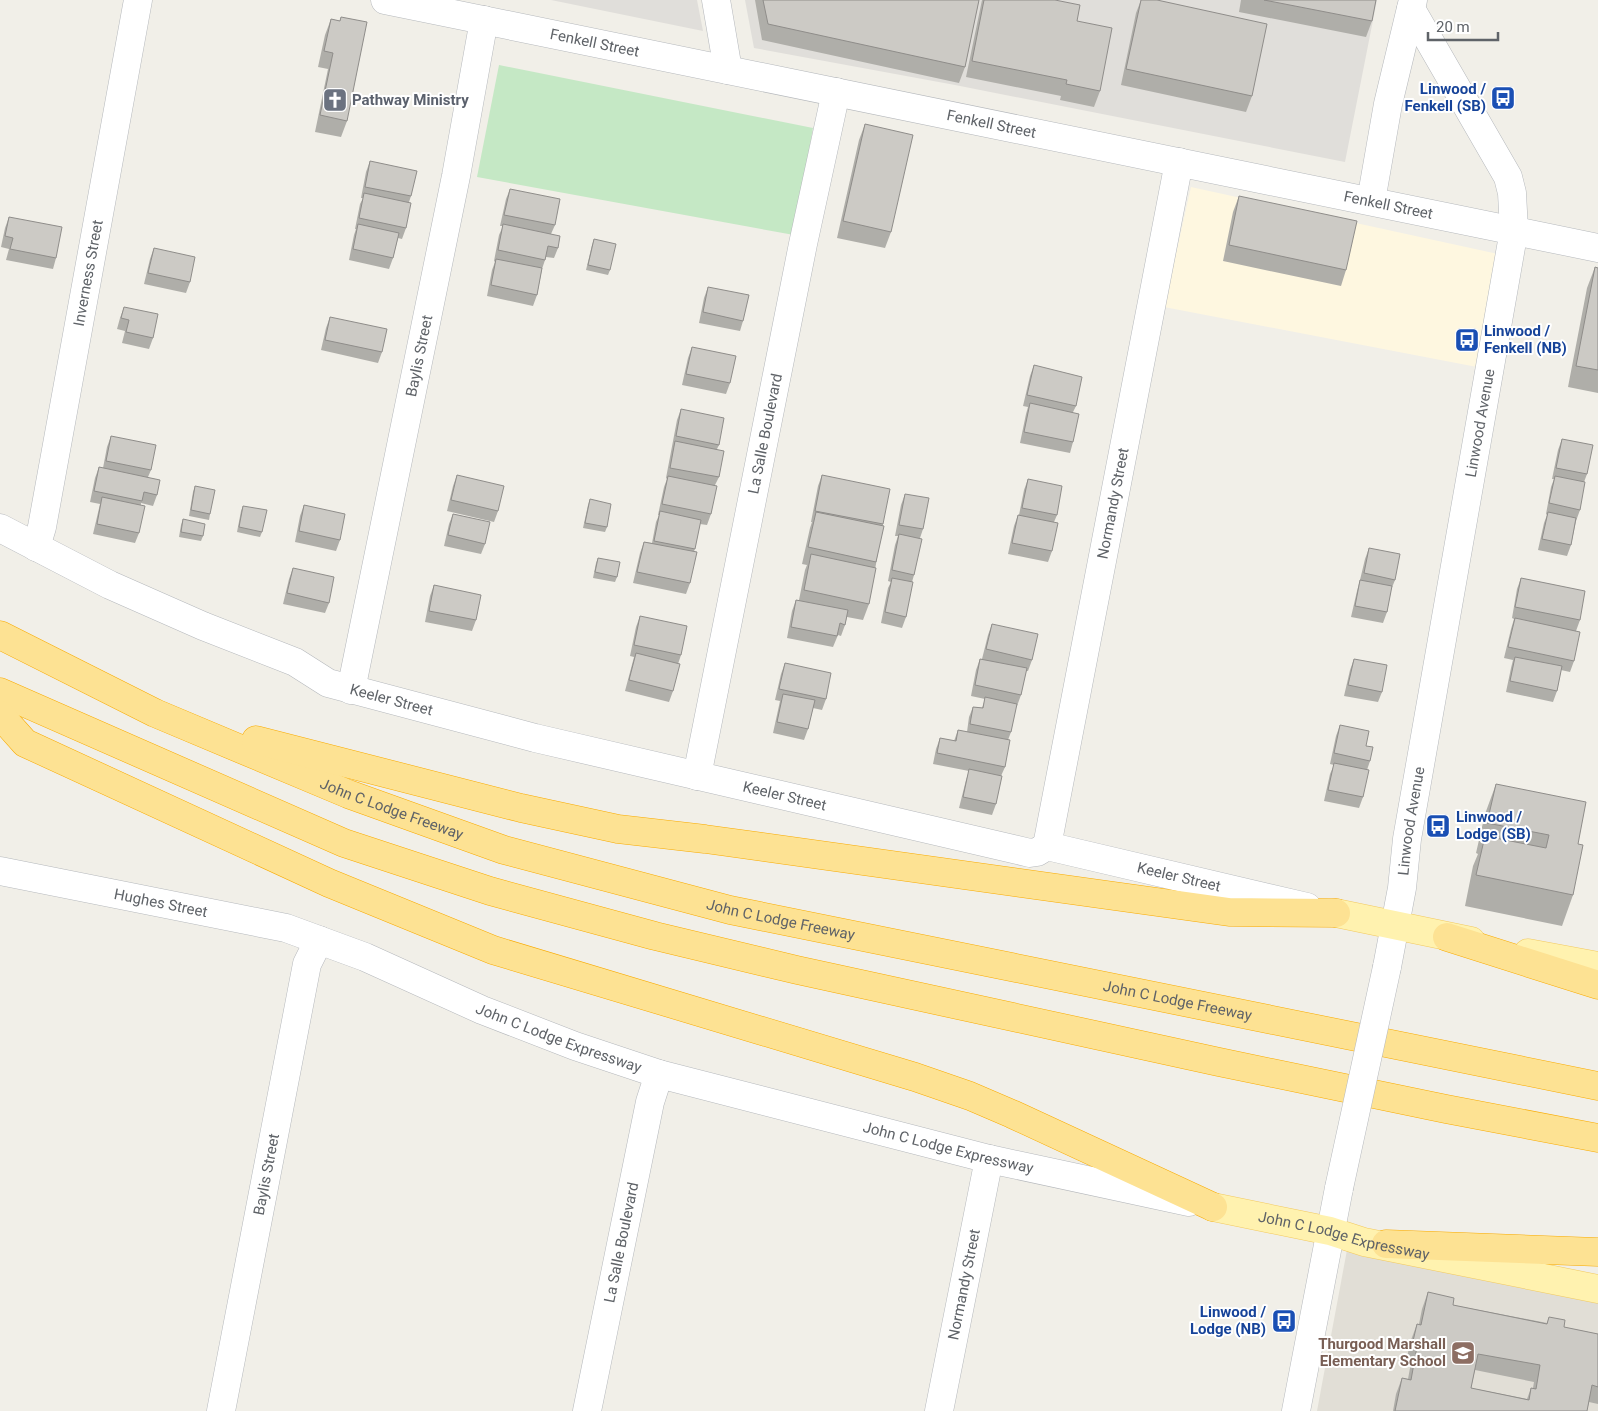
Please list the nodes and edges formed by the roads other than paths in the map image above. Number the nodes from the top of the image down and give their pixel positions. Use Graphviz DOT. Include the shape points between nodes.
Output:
graph roads {
  1 [pos="138,0"];
  2 [pos="385,0"];
  3 [pos="716,0"];
  4 [pos="1412,4"];
  5 [pos="484,20"];
  6 [pos="728,70"];
  7 [pos="836,92"];
  8 [pos="1179,162"];
  9 [pos="1371,201"];
  10 [pos="1514,230"];
  11 [pos="1598,248"];
  12 [pos="0,528"];
  13 [pos="36,547"];
  14 [pos="0,635"];
  15 [pos="351,690"];
  16 [pos="0,692"];
  17 [pos="155,713"];
  18 [pos="0,715"];
  19 [pos="697,776"];
  20 [pos="1047,846"];
  21 [pos="0,871"];
  22 [pos="1336,913"];
  23 [pos="1396,926"];
  24 [pos="1447,937"];
  25 [pos="319,940"];
  26 [pos="1598,966"];
  27 [pos="1598,985"];
  28 [pos="659,1074"];
  29 [pos="1598,1086"];
  30 [pos="1598,1138"];
  31 [pos="988,1159"];
  32 [pos="1213,1207"];
  33 [pos="1330,1231"];
  34 [pos="1386,1244"];
  35 [pos="1598,1252"];
  36 [pos="1598,1289"];
  37 [pos="221,1411"];
  38 [pos="587,1411"];
  39 [pos="939,1411"];
  40 [pos="1296,1411"];
  1 -- 13 [label="street, Inverness Street"];
  2 -- 5 [label="street, Fenkell Street"];
  3 -- 6 [label="street"];
  4 -- 9 [label="street" via="1388,104"];
  4 -- 10 [label="street, Linwood Avenue" via="1508,177"];
  5 -- 6 [label="street, Fenkell Street"];
  5 -- 15 [label="street, Baylis Street" via="456,176"];
  6 -- 7 [label="street, Fenkell Street"];
  7 -- 8 [label="street, Fenkell Street"];
  7 -- 19 [label="street, La Salle Boulevard"];
  8 -- 9 [label="street, Fenkell Street"];
  8 -- 20 [label="street, Normandy Street"];
  9 -- 10 [label="street, Fenkell Street"];
  10 -- 11 [label="street, Fenkell Street"];
  10 -- 23 [label="street, Linwood Avenue" via="1407,840"];
  12 -- 13 [label="street, Keeler Street"];
  13 -- 15 [label="street, Keeler Street" via="110,585 295,662 328,683"];
  14 -- 17 [label="highway, John C Lodge Freeway"];
  15 -- 19 [label="street, Keeler Street"];
  16 -- 30 [label="highway" via="344,843 490,891 797,970 1219,1062"];
  17 -- 22 [label="highway" via="338,762 618,829 1229,912"];
  17 -- 29 [label="highway, John C Lodge Freeway" via="348,794 504,850 634,886 730,910 967,960"];
  18 -- 32 [label="highway" via="25,744 329,883 484,946 970,1096"];
  19 -- 20 [label="street, Keeler Street" via="1030,853"];
  20 -- 22 [label="street, Keeler Street"];
  21 -- 25 [label="street, Hughes Street" via="286,928"];
  22 -- 23 [label="main road, Keeler Street"];
  23 -- 24 [label="main road, Keeler Street"];
  23 -- 33 [label="street, Linwood Avenue, bridge"];
  24 -- 26 [label="main road, Keeler Street"];
  24 -- 27 [label="highway"];
  25 -- 28 [label="street, John C Lodge Expressway" via="365,957 482,1010"];
  25 -- 37 [label="street, Baylis Street" via="306,964"];
  28 -- 31 [label="street, John C Lodge Expressway"];
  28 -- 38 [label="street, La Salle Boulevard" via="650,1102"];
  31 -- 32 [label="street, John C Lodge Expressway"];
  31 -- 39 [label="street, Normandy Street"];
  32 -- 33 [label="main road, John C Lodge Expressway"];
  33 -- 34 [label="main road, John C Lodge Expressway" via="1364,1242"];
  33 -- 40 [label="street, Linwood Avenue"];
  34 -- 35 [label="highway"];
  34 -- 36 [label="main road, John C Lodge Expressway"];
}
